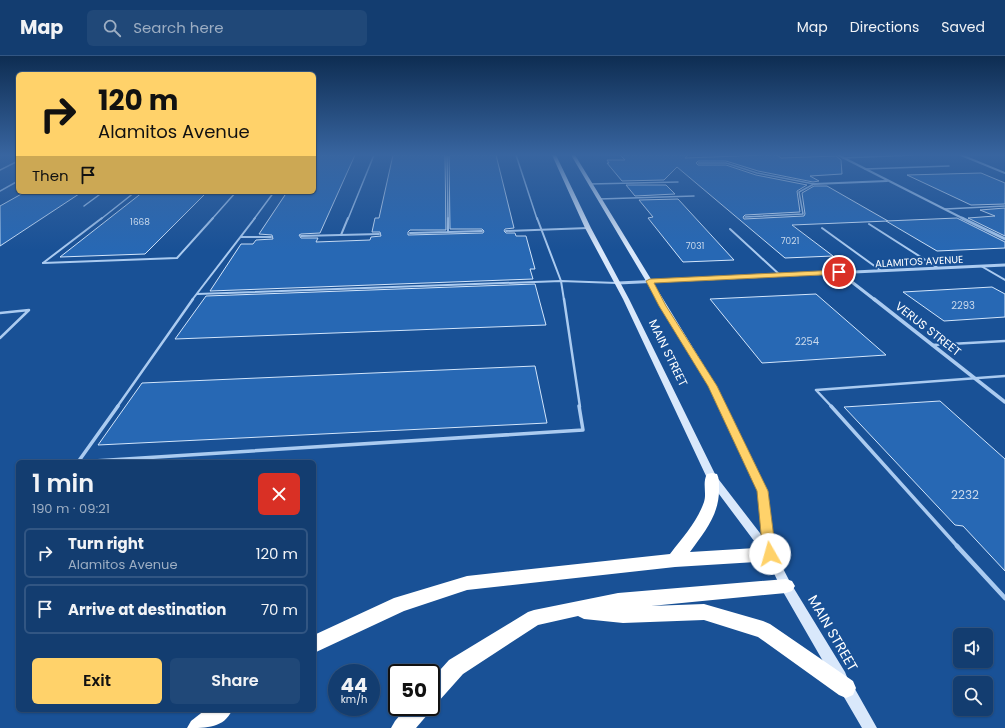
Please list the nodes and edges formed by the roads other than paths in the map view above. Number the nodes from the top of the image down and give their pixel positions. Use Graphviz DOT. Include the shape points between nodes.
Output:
graph roads {
  1 [pos="361,186"];
  2 [pos="447,186"];
  3 [pos="526,186"];
  4 [pos="568,186"];
  5 [pos="591,186"];
  6 [pos="810,186"];
  7 [pos="899,186"];
  8 [pos="100,194"];
  9 [pos="132,194"];
  10 [pos="234,194"];
  11 [pos="273,194"];
  12 [pos="694,196"];
  13 [pos="599,199"];
  14 [pos="84,206"];
  15 [pos="1005,206"];
  16 [pos="945,209"];
  17 [pos="745,217"];
  18 [pos="869,224"];
  19 [pos="588,228"];
  20 [pos="822,228"];
  21 [pos="730,229"];
  22 [pos="541,230"];
  23 [pos="482,231"];
  24 [pos="506,231"];
  25 [pos="448,232"];
  26 [pos="410,233"];
  27 [pos="379,234"];
  28 [pos="341,235"];
  29 [pos="271,236"];
  30 [pos="301,236"];
  31 [pos="241,237"];
  32 [pos="1005,238"];
  33 [pos="1005,265"];
  34 [pos="980,266"];
  35 [pos="938,268"];
  36 [pos="880,270"];
  37 [pos="839,272"];
  38 [pos="780,275"];
  39 [pos="1005,280"];
  40 [pos="650,281"];
  41 [pos="561,282"];
  42 [pos="618,283"];
  43 [pos="198,294"];
  44 [pos="0,313"];
  45 [pos="0,338"];
  46 [pos="1005,340"];
  47 [pos="932,345"];
  48 [pos="1005,376"];
  49 [pos="974,378"];
  50 [pos="1005,402"];
  51 [pos="79,460"];
  52 [pos="110,460"];
  53 [pos="712,478"];
  54 [pos="770,554"];
  55 [pos="675,560"];
  56 [pos="786,586"];
  57 [pos="1005,598"];
  58 [pos="569,610"];
  59 [pos="316,643"];
  60 [pos="440,685"];
  61 [pos="846,688"];
  62 [pos="219,712"];
  63 [pos="412,716"];
  64 [pos="198,728"];
  65 [pos="402,728"];
  66 [pos="870,728"];
  1 -- 28 [label="lane"];
  2 -- 25 [label="lane"];
  3 -- 22 [label="lane"];
  4 -- 19 [label="main road, MAIN STREET"];
  5 -- 13 [label="main road, MAIN STREET"];
  6 -- 17 [label="lane" via="799,192 803,214"];
  7 -- 16 [label="street"];
  8 -- 14 [label="lane"];
  9 -- 10 [label="lane" via="43,263 177,258"];
  11 -- 31 [label="lane"];
  12 -- 13 [label="lane"];
  13 -- 40 [label="main road, MAIN STREET"];
  15 -- 16 [label="lane"];
  16 -- 32 [label="street"];
  18 -- 35 [label="lane"];
  19 -- 22 [label="lane"];
  19 -- 42 [label="main road, MAIN STREET"];
  20 -- 36 [label="lane"];
  21 -- 38 [label="lane"];
  22 -- 24 [label="lane"];
  22 -- 41 [label="lane"];
  23 -- 25 [label="lane"];
  25 -- 26 [label="lane"];
  27 -- 28 [label="lane"];
  28 -- 30 [label="lane"];
  29 -- 31 [label="lane"];
  31 -- 43 [label="lane"];
  33 -- 34 [label="street, ALAMITOS AVENUE"];
  34 -- 35 [label="street, ALAMITOS AVENUE"];
  34 -- 39 [label="lane"];
  35 -- 36 [label="street, ALAMITOS AVENUE"];
  36 -- 37 [label="street, ALAMITOS AVENUE"];
  37 -- 38 [label="street, ALAMITOS AVENUE"];
  37 -- 47 [label="street, VERUS STREET"];
  38 -- 40 [label="street, ALAMITOS AVENUE"];
  40 -- 42 [label="street, ALAMITOS AVENUE"];
  40 -- 54 [label="main road, MAIN STREET" via="713,386 763,491"];
  41 -- 42 [label="lane"];
  41 -- 43 [label="lane"];
  41 -- 52 [label="lane" via="583,430"];
  42 -- 53 [label="main road, MAIN STREET"];
  43 -- 51 [label="lane"];
  44 -- 45 [label="lane" via="29,310"];
  46 -- 47 [label="lane"];
  47 -- 49 [label="street, VERUS STREET"];
  48 -- 49 [label="lane"];
  49 -- 50 [label="street, VERUS STREET"];
  49 -- 57 [label="lane" via="816,390"];
  53 -- 54 [label="main road, MAIN STREET"];
  53 -- 55 [label="highway" via="712,500 703,522"];
  54 -- 55 [label="highway"];
  54 -- 56 [label="main road, MAIN STREET"];
  55 -- 59 [label="highway" via="467,583 400,604"];
  56 -- 58 [label="highway" via="618,601"];
  56 -- 61 [label="main road, MAIN STREET"];
  58 -- 60 [label="highway" via="534,618 456,667"];
  58 -- 61 [label="highway" via="623,615 704,612 763,630"];
  61 -- 66 [label="main road, MAIN STREET"];
  62 -- 64 [label="highway"];
  63 -- 65 [label="highway"];
}
